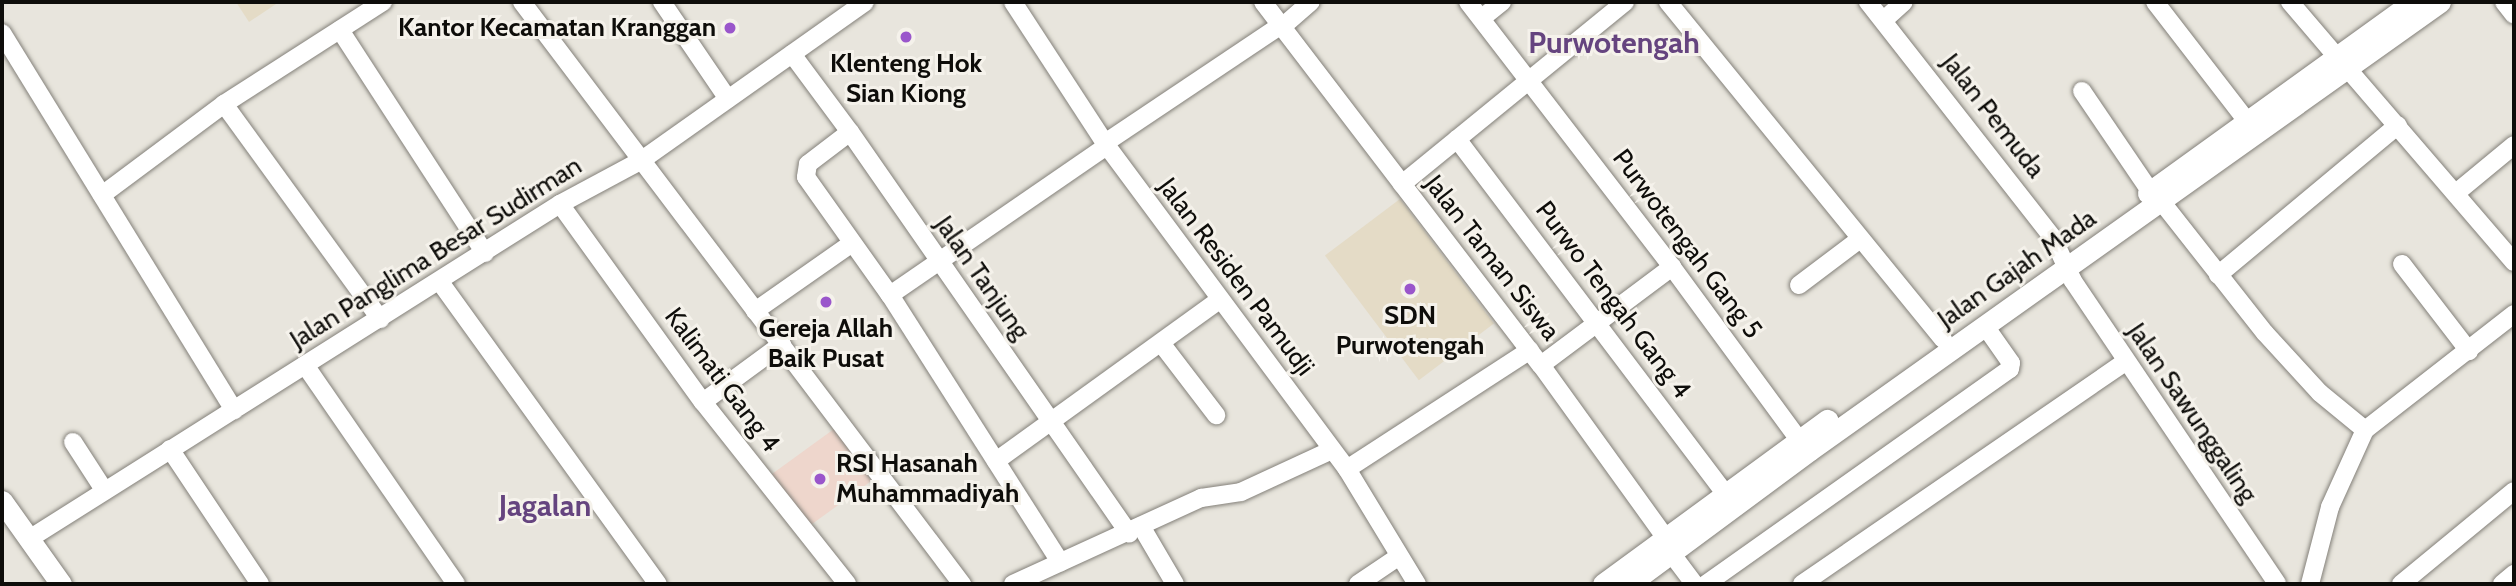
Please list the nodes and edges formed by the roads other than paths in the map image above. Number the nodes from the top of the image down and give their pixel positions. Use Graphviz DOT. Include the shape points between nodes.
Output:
graph roads {
  1 [pos="383,2"];
  2 [pos="522,2"];
  3 [pos="662,2"];
  4 [pos="865,2"];
  5 [pos="1013,2"];
  6 [pos="1263,2"];
  7 [pos="1311,2"];
  8 [pos="1468,2"];
  9 [pos="1502,2"];
  10 [pos="1625,2"];
  11 [pos="1668,2"];
  12 [pos="1868,2"];
  13 [pos="1904,2"];
  14 [pos="2155,2"];
  15 [pos="2290,2"];
  16 [pos="2413,2"];
  17 [pos="2440,2"];
  18 [pos="2504,2"];
  19 [pos="2514,15"];
  20 [pos="1482,18"];
  21 [pos="1885,19"];
  22 [pos="1281,26"];
  23 [pos="340,30"];
  24 [pos="2,33"];
  25 [pos="792,54"];
  26 [pos="2342,62"];
  27 [pos="1531,80"];
  28 [pos="2082,92"];
  29 [pos="728,99"];
  30 [pos="225,104"];
  31 [pos="2247,121"];
  32 [pos="2398,125"];
  33 [pos="850,132"];
  34 [pos="1457,139"];
  35 [pos="1106,145"];
  36 [pos="2514,145"];
  37 [pos="642,160"];
  38 [pos="1402,184"];
  39 [pos="2153,192"];
  40 [pos="2456,193"];
  41 [pos="102,195"];
  42 [pos="560,204"];
  43 [pos="1860,239"];
  44 [pos="852,243"];
  45 [pos="485,253"];
  46 [pos="2064,261"];
  47 [pos="938,262"];
  48 [pos="2514,262"];
  49 [pos="2402,264"];
  50 [pos="1672,267"];
  51 [pos="2218,275"];
  52 [pos="440,282"];
  53 [pos="1799,285"];
  54 [pos="890,295"];
  55 [pos="1219,300"];
  56 [pos="755,311"];
  57 [pos="2514,314"];
  58 [pos="380,319"];
  59 [pos="1598,323"];
  60 [pos="1985,326"];
  61 [pos="1944,339"];
  62 [pos="1161,343"];
  63 [pos="782,344"];
  64 [pos="1530,350"];
  65 [pos="2469,351"];
  66 [pos="2125,362"];
  67 [pos="305,365"];
  68 [pos="1541,365"];
  69 [pos="703,402"];
  70 [pos="234,410"];
  71 [pos="1216,415"];
  72 [pos="1052,421"];
  73 [pos="2365,430"];
  74 [pos="1800,440"];
  75 [pos="73,442"];
  76 [pos="170,449"];
  77 [pos="1332,450"];
  78 [pos="996,461"];
  79 [pos="1347,469"];
  80 [pos="104,490"];
  81 [pos="2514,491"];
  82 [pos="1725,494"];
  83 [pos="2,501"];
  84 [pos="1135,530"];
  85 [pos="29,539"];
  86 [pos="1668,545"];
  87 [pos="1398,557"];
  88 [pos="1060,562"];
  89 [pos="2514,574"];
  90 [pos="61,584"];
  91 [pos="260,584"];
  92 [pos="456,584"];
  93 [pos="658,584"];
  94 [pos="848,584"];
  95 [pos="962,584"];
  96 [pos="1013,584"];
  97 [pos="1175,584"];
  98 [pos="1358,584"];
  99 [pos="1417,584"];
  100 [pos="1603,584"];
  101 [pos="1629,584"];
  102 [pos="1694,584"];
  103 [pos="1706,584"];
  104 [pos="1802,584"];
  105 [pos="2277,584"];
  106 [pos="2310,584"];
  107 [pos="2401,584"];
  108 [pos="2502,584"];
  1 -- 23 [label="street"];
  2 -- 37 [label="street"];
  3 -- 29 [label="street"];
  4 -- 25 [label="street, Jalan Panglima Besar Sudirman"];
  5 -- 35 [label="street, Jalan Residen Pamudji"];
  6 -- 22 [label="street, Jalan Taman Siswa"];
  7 -- 22 [label="street"];
  8 -- 20 [label="street, Purwotengah Gang 5"];
  9 -- 20 [label="street"];
  10 -- 27 [label="street"];
  11 -- 43 [label="street"];
  12 -- 21 [label="street, Jalan Pemuda"];
  13 -- 21 [label="street"];
  14 -- 31 [label="street"];
  15 -- 26 [label="street"];
  16 -- 26 [label="main road, Jalan Gajah Mada"];
  17 -- 26 [label="main road, Jalan Gajah Mada"];
  18 -- 19 [label="street"];
  20 -- 27 [label="street, Purwotengah Gang 5"];
  21 -- 46 [label="street, Jalan Pemuda" via="2053,238"];
  22 -- 35 [label="street"];
  22 -- 38 [label="street, Jalan Taman Siswa"];
  23 -- 30 [label="street"];
  23 -- 45 [label="street"];
  24 -- 41 [label="street"];
  25 -- 29 [label="street, Jalan Panglima Besar Sudirman"];
  25 -- 33 [label="street, Jalan Tanjung"];
  26 -- 31 [label="main road, Jalan Gajah Mada"];
  26 -- 32 [label="street"];
  26 -- 39 [label="main road, Jalan Gajah Mada"];
  27 -- 34 [label="street"];
  27 -- 50 [label="street, Purwotengah Gang 5"];
  28 -- 39 [label="street"];
  29 -- 37 [label="street, Jalan Panglima Besar Sudirman"];
  30 -- 41 [label="street"];
  30 -- 58 [label="street"];
  31 -- 39 [label="main road, Jalan Gajah Mada"];
  32 -- 40 [label="street"];
  32 -- 51 [label="street"];
  33 -- 44 [label="street" via="805,171"];
  33 -- 47 [label="street, Jalan Tanjung"];
  34 -- 38 [label="street"];
  34 -- 59 [label="street, Purwo Tengah Gang 4"];
  35 -- 47 [label="street"];
  35 -- 55 [label="street, Jalan Residen Pamudji"];
  36 -- 40 [label="street"];
  37 -- 42 [label="street, Jalan Panglima Besar Sudirman"];
  37 -- 56 [label="street"];
  38 -- 64 [label="street, Jalan Taman Siswa"];
  39 -- 46 [label="main road, Jalan Gajah Mada"];
  39 -- 51 [label="street"];
  40 -- 48 [label="street"];
  41 -- 70 [label="street"];
  42 -- 45 [label="street, Jalan Panglima Besar Sudirman"];
  42 -- 69 [label="street, Kalimati Gang 4"];
  43 -- 53 [label="street"];
  43 -- 61 [label="street"];
  44 -- 54 [label="street"];
  44 -- 56 [label="street"];
  45 -- 52 [label="street, Jalan Panglima Besar Sudirman"];
  46 -- 60 [label="main road, Jalan Gajah Mada"];
  46 -- 61 [label="main road, Jalan Gajah Mada"];
  46 -- 66 [label="street, Jalan Sawunggaling"];
  47 -- 54 [label="street"];
  47 -- 72 [label="street, Jalan Tanjung"];
  49 -- 65 [label="street"];
  50 -- 59 [label="street"];
  50 -- 74 [label="street, Purwotengah Gang 5"];
  51 -- 73 [label="street" via="2311,385"];
  52 -- 58 [label="street, Jalan Panglima Besar Sudirman"];
  52 -- 93 [label="street"];
  54 -- 78 [label="street"];
  55 -- 62 [label="street"];
  55 -- 77 [label="street, Jalan Residen Pamudji"];
  56 -- 63 [label="street"];
  57 -- 65 [label="street"];
  58 -- 67 [label="street, Jalan Panglima Besar Sudirman"];
  59 -- 68 [label="street"];
  59 -- 82 [label="street, Purwo Tengah Gang 4"];
  60 -- 86 [label="main road, Jalan Gajah Mada"];
  60 -- 103 [label="street" via="2011,363 2010,369"];
  61 -- 74 [label="main road, Jalan Gajah Mada"];
  62 -- 71 [label="street"];
  62 -- 72 [label="street"];
  63 -- 69 [label="street"];
  63 -- 95 [label="street"];
  64 -- 68 [label="street, Jalan Taman Siswa"];
  64 -- 79 [label="street"];
  65 -- 73 [label="street"];
  66 -- 104 [label="street"];
  66 -- 105 [label="street, Jalan Sawunggaling"];
  67 -- 70 [label="street, Jalan Panglima Besar Sudirman"];
  67 -- 92 [label="street"];
  68 -- 86 [label="street, Jalan Taman Siswa"];
  69 -- 94 [label="street, Kalimati Gang 4"];
  70 -- 76 [label="street, Jalan Panglima Besar Sudirman"];
  72 -- 78 [label="street"];
  72 -- 84 [label="street, Jalan Tanjung"];
  73 -- 106 [label="street" via="2330,507"];
  74 -- 82 [label="main road, Jalan Gajah Mada"];
  75 -- 80 [label="street"];
  76 -- 80 [label="street, Jalan Panglima Besar Sudirman"];
  76 -- 91 [label="street"];
  77 -- 79 [label="street, Jalan Residen Pamudji"];
  77 -- 84 [label="street" via="1241,492 1201,498"];
  78 -- 88 [label="street"];
  79 -- 87 [label="street, Jalan Residen Pamudji"];
  80 -- 85 [label="street, Jalan Panglima Besar Sudirman"];
  81 -- 107 [label="street"];
  82 -- 86 [label="main road, Jalan Gajah Mada"];
  83 -- 85 [label="main road"];
  84 -- 88 [label="street"];
  84 -- 97 [label="street, Jalan Tanjung"];
  85 -- 90 [label="main road"];
  86 -- 100 [label="main road, Jalan Gajah Mada"];
  86 -- 101 [label="main road, Jalan Gajah Mada"];
  86 -- 102 [label="street, Jalan Taman Siswa"];
  87 -- 98 [label="street"];
  87 -- 99 [label="street, Jalan Residen Pamudji"];
  88 -- 96 [label="street"];
  89 -- 108 [label="street"];
}
